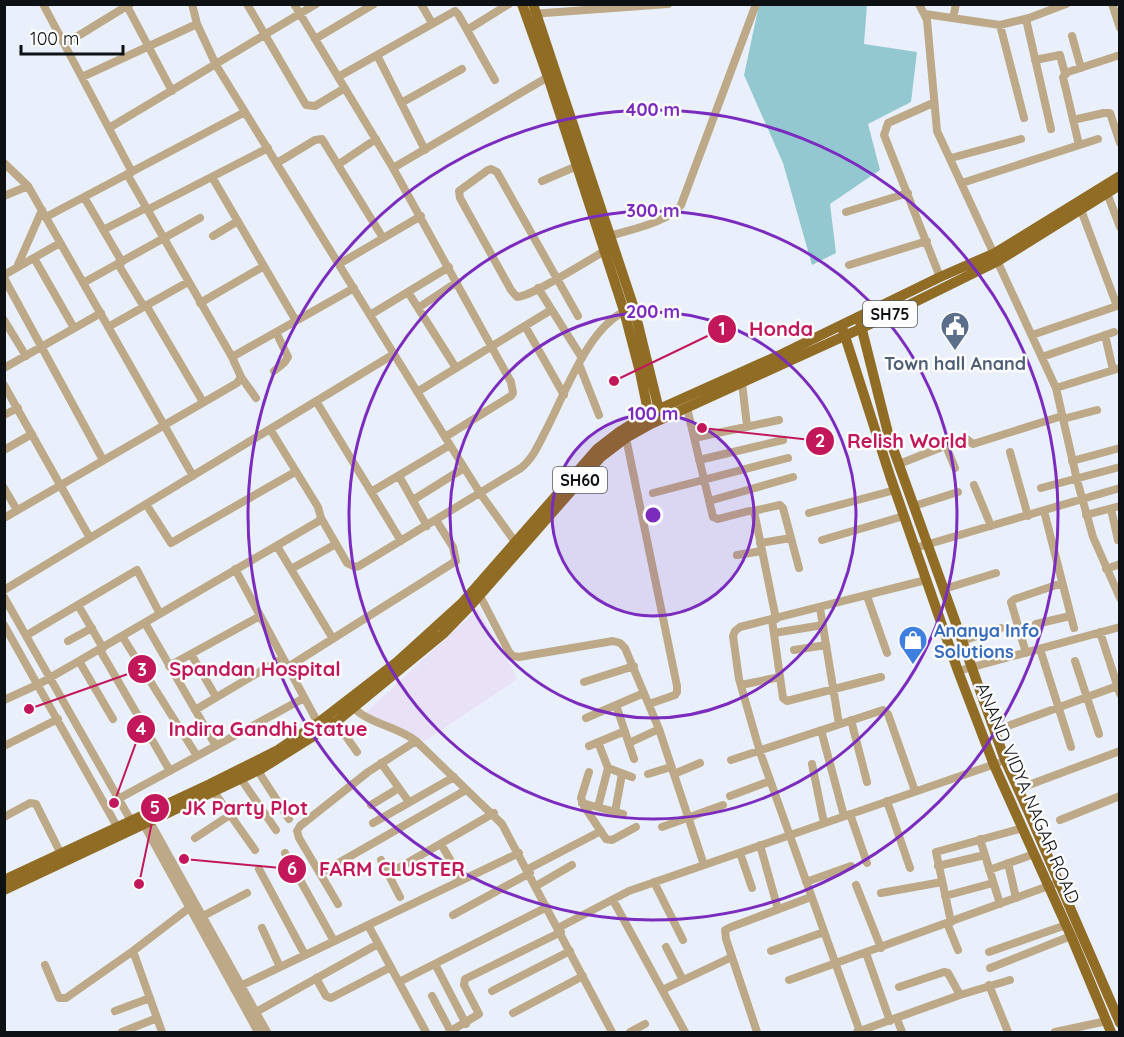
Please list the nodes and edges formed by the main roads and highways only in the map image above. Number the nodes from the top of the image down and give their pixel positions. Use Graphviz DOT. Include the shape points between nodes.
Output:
graph roads {
  1 [pos="529,9"];
  2 [pos="1119,176"];
  3 [pos="1119,185"];
  4 [pos="608,243"];
  5 [pos="996,257"];
  6 [pos="629,310"];
  7 [pos="859,316"];
  8 [pos="862,328"];
  9 [pos="843,329"];
  10 [pos="660,414"];
  11 [pos="649,419"];
  12 [pos="517,545"];
  13 [pos="350,705"];
  14 [pos="1000,763"];
  15 [pos="140,824"];
  16 [pos="120,831"];
  17 [pos="4,880"];
  18 [pos="4,890"];
  19 [pos="1119,1023"];
  20 [pos="1111,1032"];
  1 -- 4 [label="main road"];
  1 -- 4 [label="main road" via="577,166"];
  2 -- 5 [label="main road, SH75"];
  3 -- 5 [label="main road, SH75"];
  4 -- 6 [label="main road"];
  5 -- 7 [label="main road, SH75" via="940,277"];
  5 -- 8 [label="main road, SH75"];
  6 -- 10 [label="main road"];
  6 -- 11 [label="main road"];
  7 -- 8 [label="main road, ANAND VIDYA NAGAR ROAD"];
  7 -- 9 [label="main road, SH75"];
  8 -- 9 [label="main road, SH75"];
  8 -- 14 [label="main road, ANAND VIDYA NAGAR ROAD" via="890,437 994,730"];
  9 -- 10 [label="main road, SH75" via="782,354"];
  9 -- 10 [label="main road, SH75" via="742,383 687,408"];
  9 -- 14 [label="main road, ANAND VIDYA NAGAR ROAD" via="958,671"];
  10 -- 11 [label="main road, SH75"];
  11 -- 12 [label="main road, SH60" via="601,458"];
  11 -- 12 [label="main road, SH60" via="619,432 597,449"];
  12 -- 13 [label="main road, SH60" via="443,634"];
  13 -- 15 [label="main road, SH60" via="278,750"];
  13 -- 15 [label="main road, SH60" via="336,722 258,771"];
  14 -- 19 [label="main road, ANAND VIDYA NAGAR ROAD" via="1018,789"];
  14 -- 20 [label="main road, ANAND VIDYA NAGAR ROAD" via="1023,828"];
  15 -- 16 [label="main road, SH60"];
  16 -- 17 [label="main road, SH60"];
  16 -- 18 [label="main road, SH60"];
}
